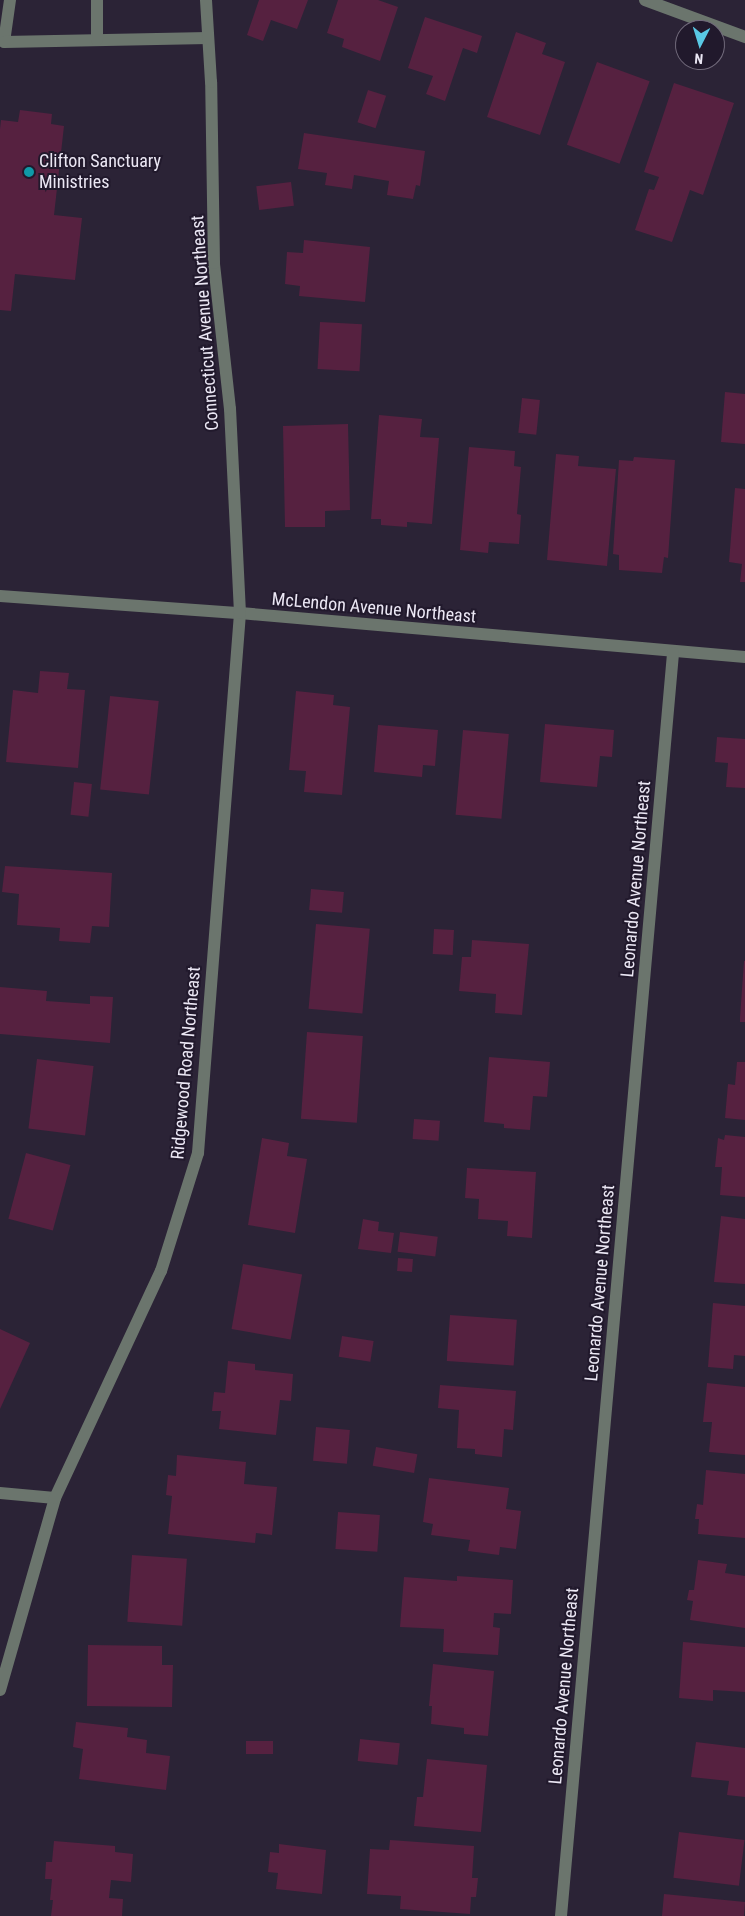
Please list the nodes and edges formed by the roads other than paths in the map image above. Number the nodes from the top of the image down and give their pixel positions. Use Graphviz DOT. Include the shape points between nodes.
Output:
graph roads {
  1 [pos="10,0"];
  2 [pos="97,0"];
  3 [pos="206,0"];
  4 [pos="645,0"];
  5 [pos="745,37"];
  6 [pos="208,38"];
  7 [pos="97,40"];
  8 [pos="0,596"];
  9 [pos="240,613"];
  10 [pos="673,653"];
  11 [pos="745,657"];
  12 [pos="0,1493"];
  13 [pos="55,1498"];
  14 [pos="0,1690"];
  15 [pos="561,1916"];
  1 -- 7 [label="street" via="4,42"];
  2 -- 7 [label="street"];
  3 -- 6 [label="street, Connecticut Avenue Northeast"];
  4 -- 5 [label="street"];
  6 -- 7 [label="street"];
  6 -- 9 [label="street, Connecticut Avenue Northeast" via="214,263 230,409"];
  8 -- 9 [label="street, McLendon Avenue Northeast"];
  9 -- 10 [label="street, McLendon Avenue Northeast"];
  9 -- 13 [label="street, Ridgewood Road Northeast" via="198,1153 162,1271"];
  10 -- 11 [label="street, McLendon Avenue Northeast"];
  10 -- 15 [label="street, Leonardo Avenue Northeast"];
  12 -- 13 [label="street"];
  13 -- 14 [label="street, Ridgewood Road Northeast"];
}
